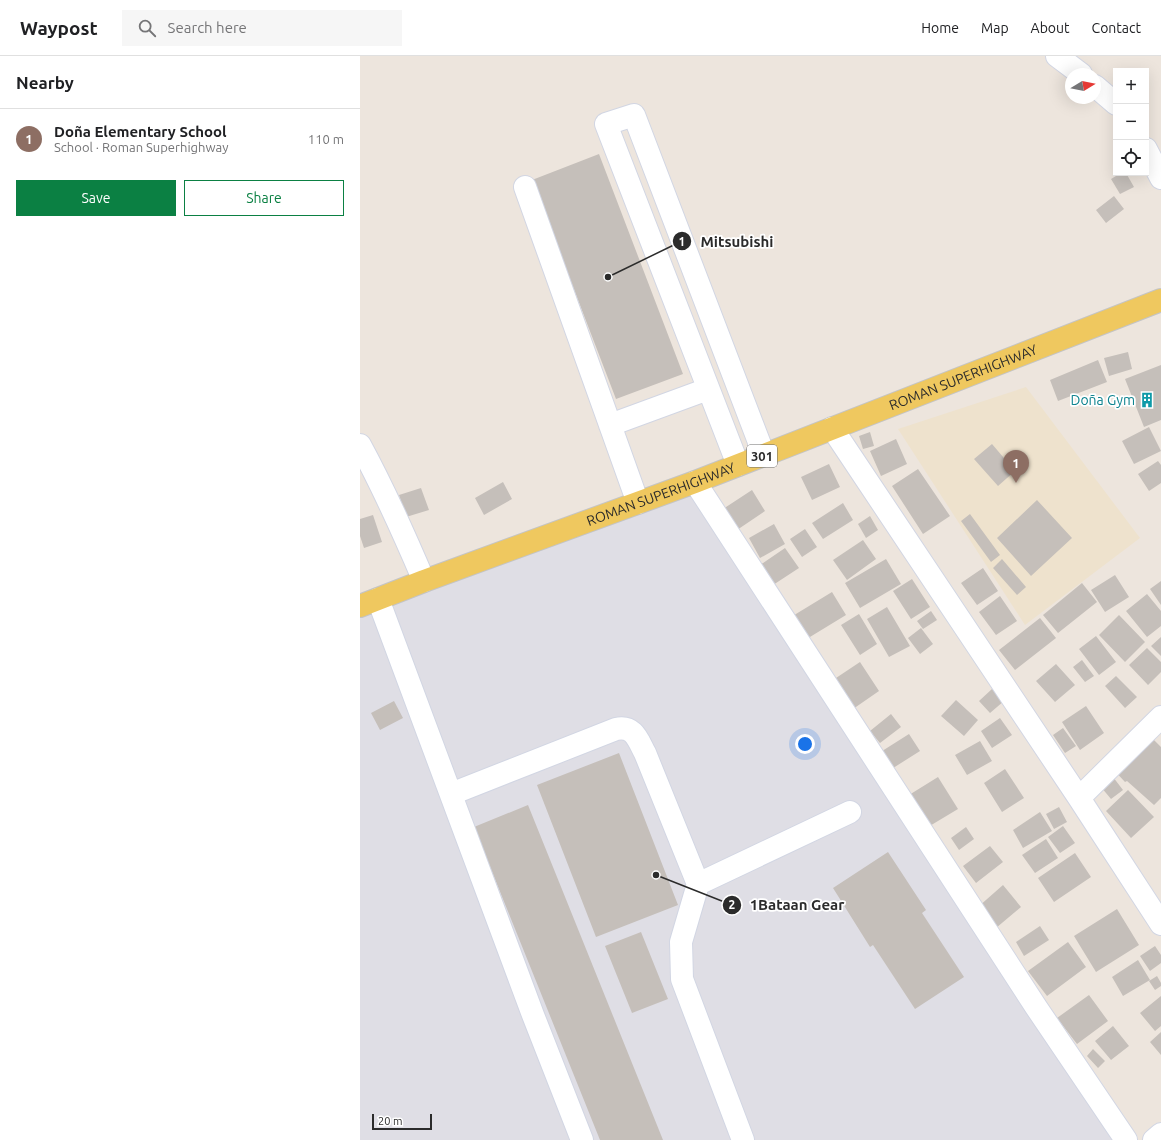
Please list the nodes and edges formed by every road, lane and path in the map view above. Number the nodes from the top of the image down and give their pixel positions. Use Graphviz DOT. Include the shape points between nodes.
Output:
graph roads {
  1 [pos="1057,56"];
  2 [pos="1073,68"];
  3 [pos="1101,91"];
  4 [pos="1113,101"];
  5 [pos="1149,155"];
  6 [pos="1161,178"];
  7 [pos="525,187"];
  8 [pos="683,241"];
  9 [pos="655,251"];
  10 [pos="1161,300"];
  11 [pos="731,368"];
  12 [pos="706,384"];
  13 [pos="610,425"];
  14 [pos="832,428"];
  15 [pos="360,445"];
  16 [pos="764,455"];
  17 [pos="738,465"];
  18 [pos="696,482"];
  19 [pos="638,503"];
  20 [pos="424,581"];
  21 [pos="369,602"];
  22 [pos="1161,717"];
  23 [pos="451,794"];
  24 [pos="1079,798"];
  25 [pos="850,812"];
  26 [pos="698,884"];
  27 [pos="1161,924"];
  28 [pos="1161,1134"];
  29 [pos="582,1140"];
  30 [pos="743,1140"];
  31 [pos="1126,1140"];
  32 [pos="1154,1140"];
  1 -- 2 [label="street"];
  3 -- 4 [label="street"];
  5 -- 6 [label="street"];
  7 -- 13 [label="street"];
  8 -- 9 [label="street"];
  8 -- 9 [label="street" via="634,114 606,124"];
  8 -- 11 [label="street"];
  9 -- 12 [label="street"];
  10 -- 14 [label="main road, ROMAN SUPERHIGHWAY / 301"];
  11 -- 12 [label="street"];
  11 -- 16 [label="street"];
  12 -- 13 [label="street"];
  12 -- 17 [label="street"];
  13 -- 19 [label="street"];
  14 -- 16 [label="main road, ROMAN SUPERHIGHWAY / 301"];
  14 -- 24 [label="street"];
  15 -- 20 [label="street" via="377,476"];
  16 -- 17 [label="main road, ROMAN SUPERHIGHWAY / 301"];
  17 -- 18 [label="main road, ROMAN SUPERHIGHWAY / 301"];
  18 -- 19 [label="main road, ROMAN SUPERHIGHWAY / 301"];
  18 -- 31 [label="street" via="1036,1006"];
  19 -- 20 [label="main road, ROMAN SUPERHIGHWAY / 301"];
  20 -- 21 [label="main road, ROMAN SUPERHIGHWAY / 301"];
  21 -- 23 [label="street"];
  22 -- 24 [label="street"];
  23 -- 26 [label="street" via="616,729 628,729 634,734 645,753"];
  23 -- 29 [label="street" via="532,1015"];
  24 -- 27 [label="street"];
  25 -- 26 [label="street"];
  26 -- 30 [label="street" via="681,942 682,979"];
  28 -- 32 [label="street"];
}
